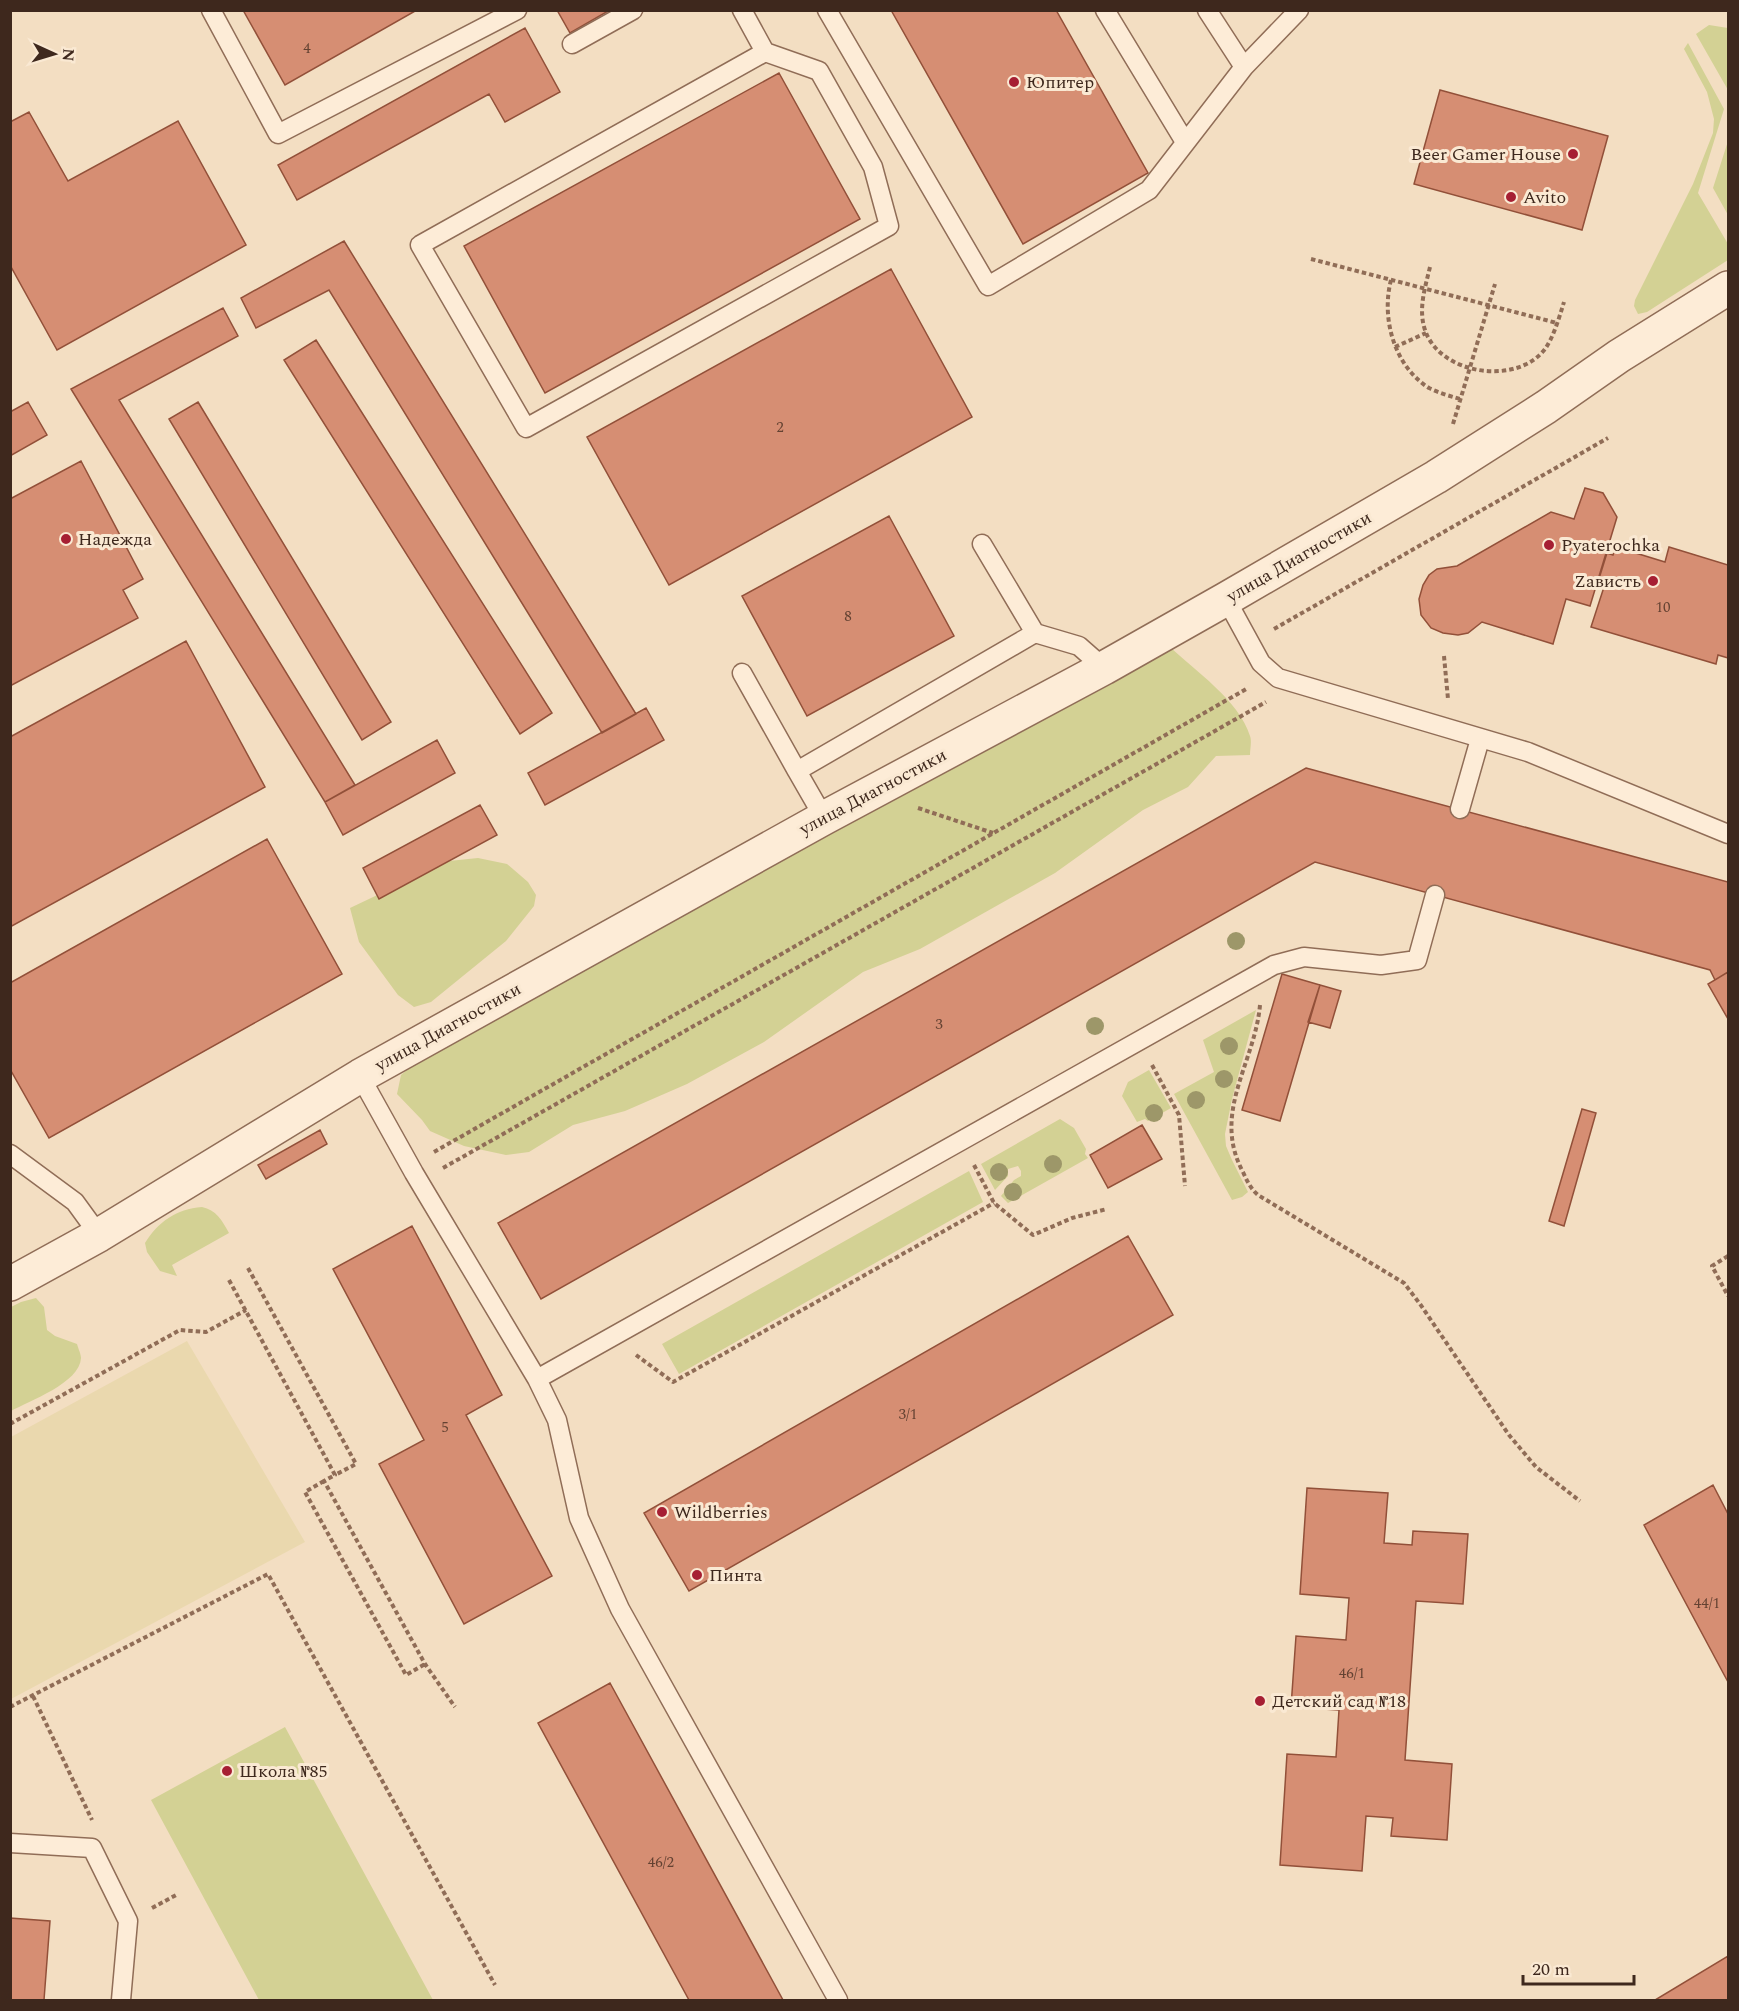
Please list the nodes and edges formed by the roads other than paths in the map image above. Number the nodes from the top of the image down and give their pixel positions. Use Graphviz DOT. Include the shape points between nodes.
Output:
graph roads {
  1 [pos="212,10"];
  2 [pos="517,10"];
  3 [pos="633,10"];
  4 [pos="742,10"];
  5 [pos="827,10"];
  6 [pos="1105,10"];
  7 [pos="1207,10"];
  8 [pos="1299,11"];
  9 [pos="572,44"];
  10 [pos="765,52"];
  11 [pos="1244,68"];
  12 [pos="1185,142"];
  13 [pos="1728,288"];
  14 [pos="982,544"];
  15 [pos="1226,599"];
  16 [pos="1035,633"];
  17 [pos="1104,668"];
  18 [pos="742,673"];
  19 [pos="1480,739"];
  20 [pos="797,771"];
  21 [pos="1460,809"];
  22 [pos="824,818"];
  23 [pos="1728,834"];
  24 [pos="1436,895"];
  25 [pos="360,1076"];
  26 [pos="10,1154"];
  27 [pos="99,1235"];
  28 [pos="10,1284"];
  29 [pos="537,1379"];
  30 [pos="10,1843"];
  31 [pos="121,2001"];
  32 [pos="838,2001"];
  1 -- 2 [label="lane" via="278,134"];
  3 -- 9 [label="lane"];
  4 -- 10 [label="lane"];
  5 -- 12 [label="lane" via="988,286 1149,190"];
  6 -- 12 [label="lane"];
  7 -- 11 [label="lane"];
  8 -- 11 [label="lane"];
  10 -- 10 [label="lane" via="420,245 526,428 889,226 873,167 819,71"];
  11 -- 12 [label="lane"];
  13 -- 15 [label="street, улица Диагностики" via="1436,477"];
  14 -- 16 [label="lane"];
  15 -- 17 [label="street, улица Диагностики"];
  15 -- 19 [label="lane" via="1262,663 1278,678"];
  16 -- 17 [label="lane" via="1079,646"];
  16 -- 20 [label="lane"];
  17 -- 22 [label="street, улица Диагностики"];
  18 -- 20 [label="lane"];
  19 -- 21 [label="lane"];
  19 -- 23 [label="lane" via="1528,752"];
  20 -- 22 [label="lane"];
  22 -- 25 [label="street, улица Диагностики"];
  24 -- 29 [label="lane" via="1418,960 1381,965 1304,957 1263,971"];
  25 -- 27 [label="street, улица Диагностики"];
  25 -- 29 [label="lane"];
  26 -- 27 [label="lane" via="75,1202"];
  27 -- 28 [label="street, улица Диагностики"];
  29 -- 32 [label="lane" via="557,1420 579,1518 620,1609"];
  30 -- 31 [label="lane" via="92,1848 128,1921"];
}
